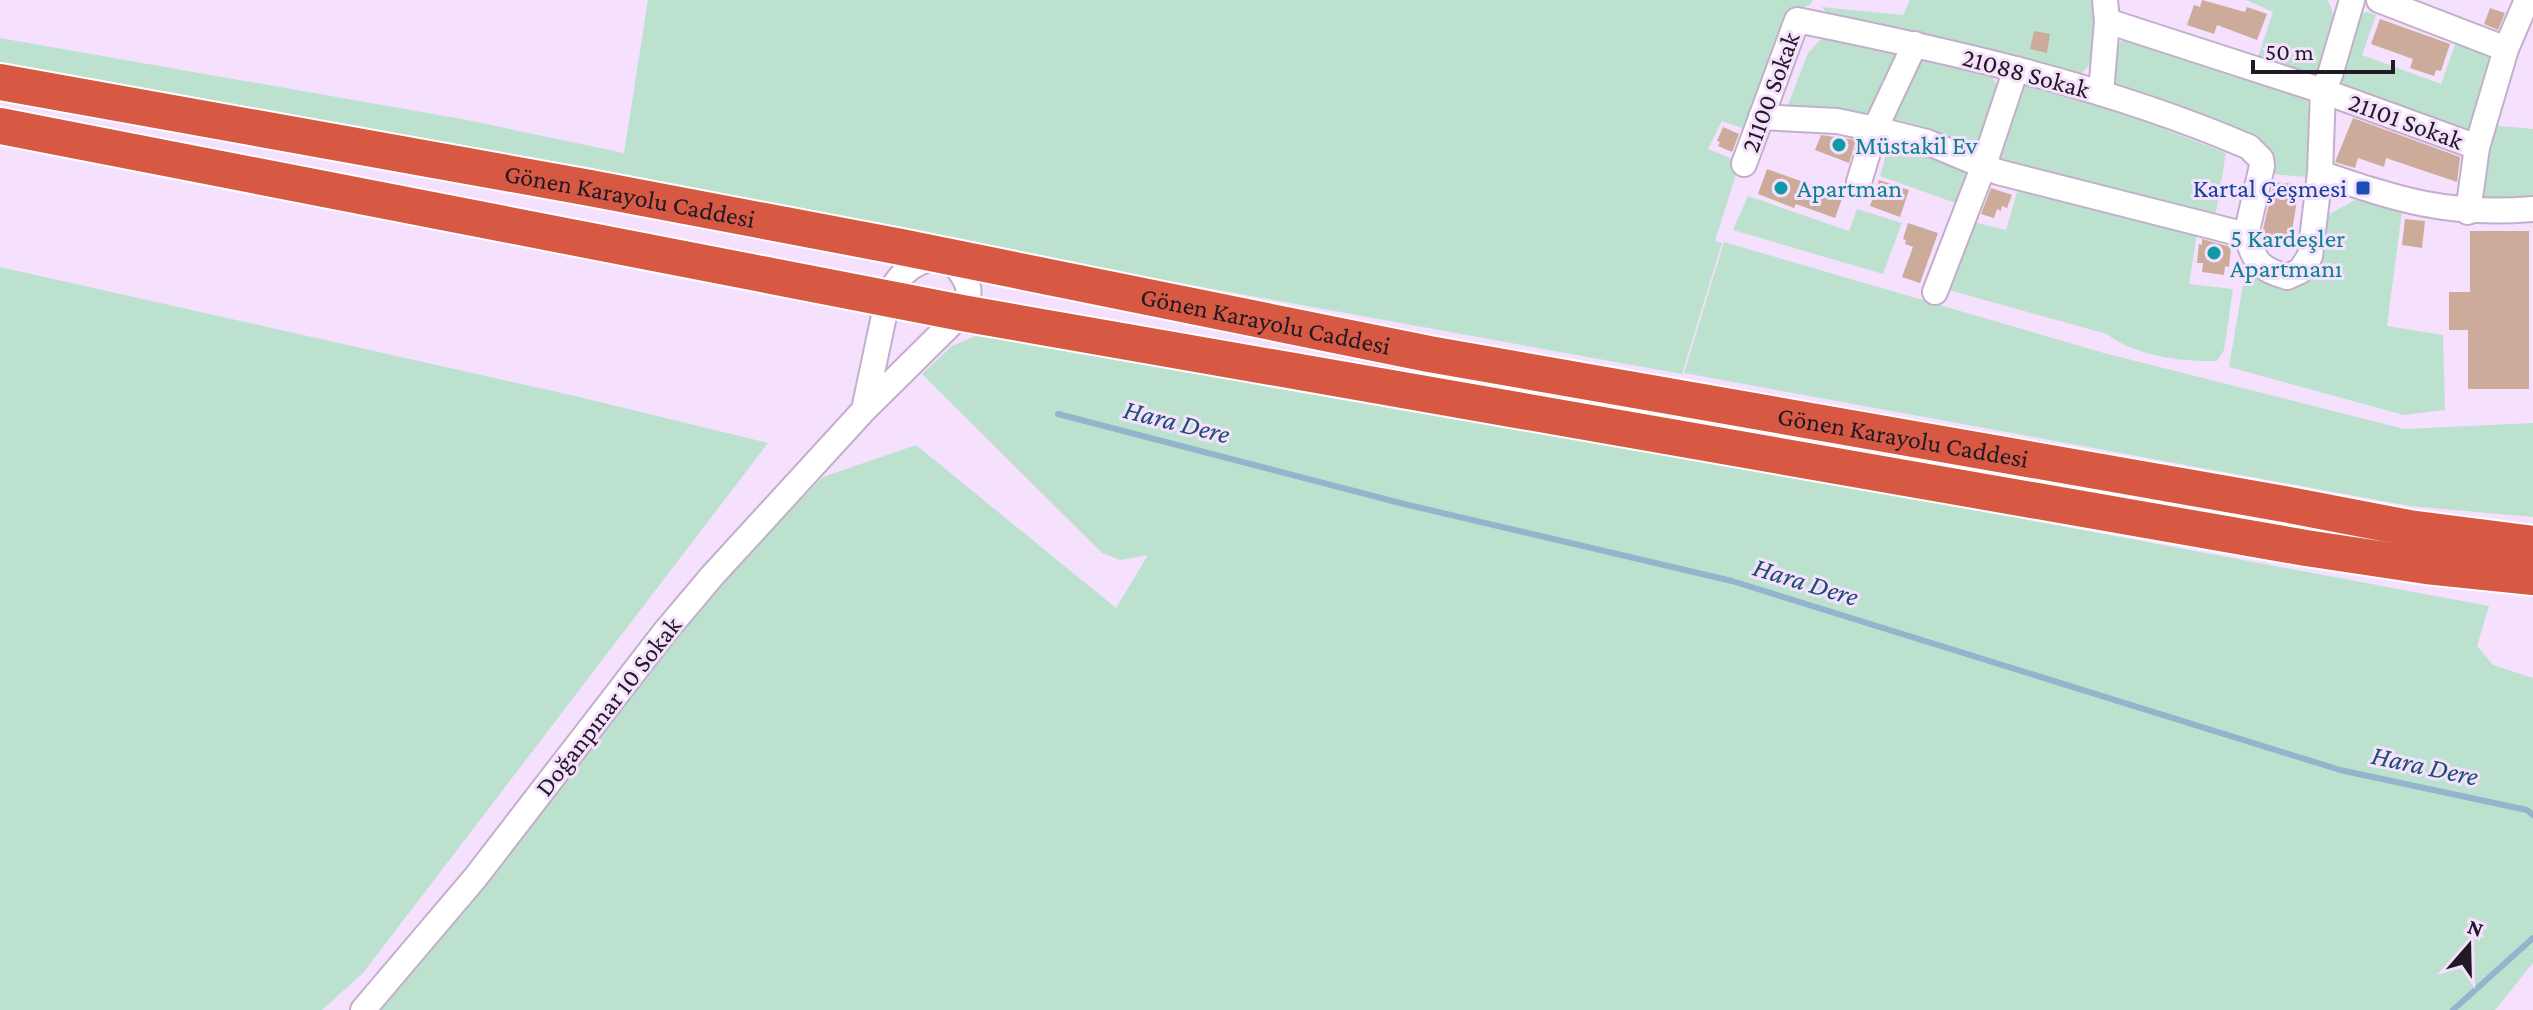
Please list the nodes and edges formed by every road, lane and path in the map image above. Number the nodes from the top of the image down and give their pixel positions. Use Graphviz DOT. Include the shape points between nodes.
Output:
graph roads {
  1 [pos="2352,0"];
  2 [pos="2527,0"];
  3 [pos="2394,2"];
  4 [pos="2106,10"];
  5 [pos="1797,20"];
  6 [pos="1915,44"];
  7 [pos="2506,49"];
  8 [pos="2016,69"];
  9 [pos="0,82"];
  10 [pos="2323,91"];
  11 [pos="2101,93"];
  12 [pos="1761,117"];
  13 [pos="0,126"];
  14 [pos="1875,129"];
  15 [pos="2477,147"];
  16 [pos="1744,164"];
  17 [pos="1984,165"];
  18 [pos="2320,173"];
  19 [pos="1859,182"];
  20 [pos="2533,209"];
  21 [pos="2468,212"];
  22 [pos="2246,235"];
  23 [pos="949,256"];
  24 [pos="1935,292"];
  25 [pos="888,297"];
  26 [pos="962,313"];
  27 [pos="864,410"];
  28 [pos="2533,544"];
  29 [pos="2533,577"];
  30 [pos="363,1010"];
  1 -- 10 [label="street"];
  2 -- 7 [label="street"];
  3 -- 7 [label="street"];
  4 -- 10 [label="street, 21101 Sokak"];
  4 -- 11 [label="street"];
  5 -- 6 [label="street, 21088 Sokak"];
  5 -- 12 [label="street, 21100 Sokak"];
  6 -- 8 [label="street, 21088 Sokak"];
  6 -- 14 [label="street"];
  7 -- 15 [label="street"];
  8 -- 11 [label="street, 21088 Sokak"];
  8 -- 17 [label="street"];
  9 -- 23 [label="highway, Gönen Karayolu Caddesi"];
  10 -- 15 [label="street, 21101 Sokak"];
  10 -- 18 [label="street"];
  11 -- 22 [label="street, 21088 Sokak" via="2249,147 2262,166"];
  12 -- 14 [label="street"];
  12 -- 16 [label="street, 21100 Sokak"];
  13 -- 25 [label="highway, Gönen Karayolu Caddesi"];
  14 -- 17 [label="street"];
  14 -- 19 [label="street"];
  15 -- 21 [label="street"];
  17 -- 22 [label="street"];
  17 -- 24 [label="street"];
  18 -- 21 [label="street" via="2390,197"];
  18 -- 22 [label="street" via="2310,256 2300,271 2287,277 2260,267"];
  20 -- 21 [label="street"];
  23 -- 25 [label="street" via="909,267"];
  23 -- 26 [label="street" via="969,289"];
  23 -- 28 [label="highway, Gönen Karayolu Caddesi" via="1429,354 2409,528"];
  25 -- 26 [label="highway, Gönen Karayolu Caddesi"];
  25 -- 27 [label="street"];
  26 -- 27 [label="street, Doğanpınar 10 Sokak"];
  26 -- 29 [label="highway, Gönen Karayolu Caddesi" via="2290,546"];
  27 -- 30 [label="street, Doğanpınar 10 Sokak" via="664,633 475,878"];
}
